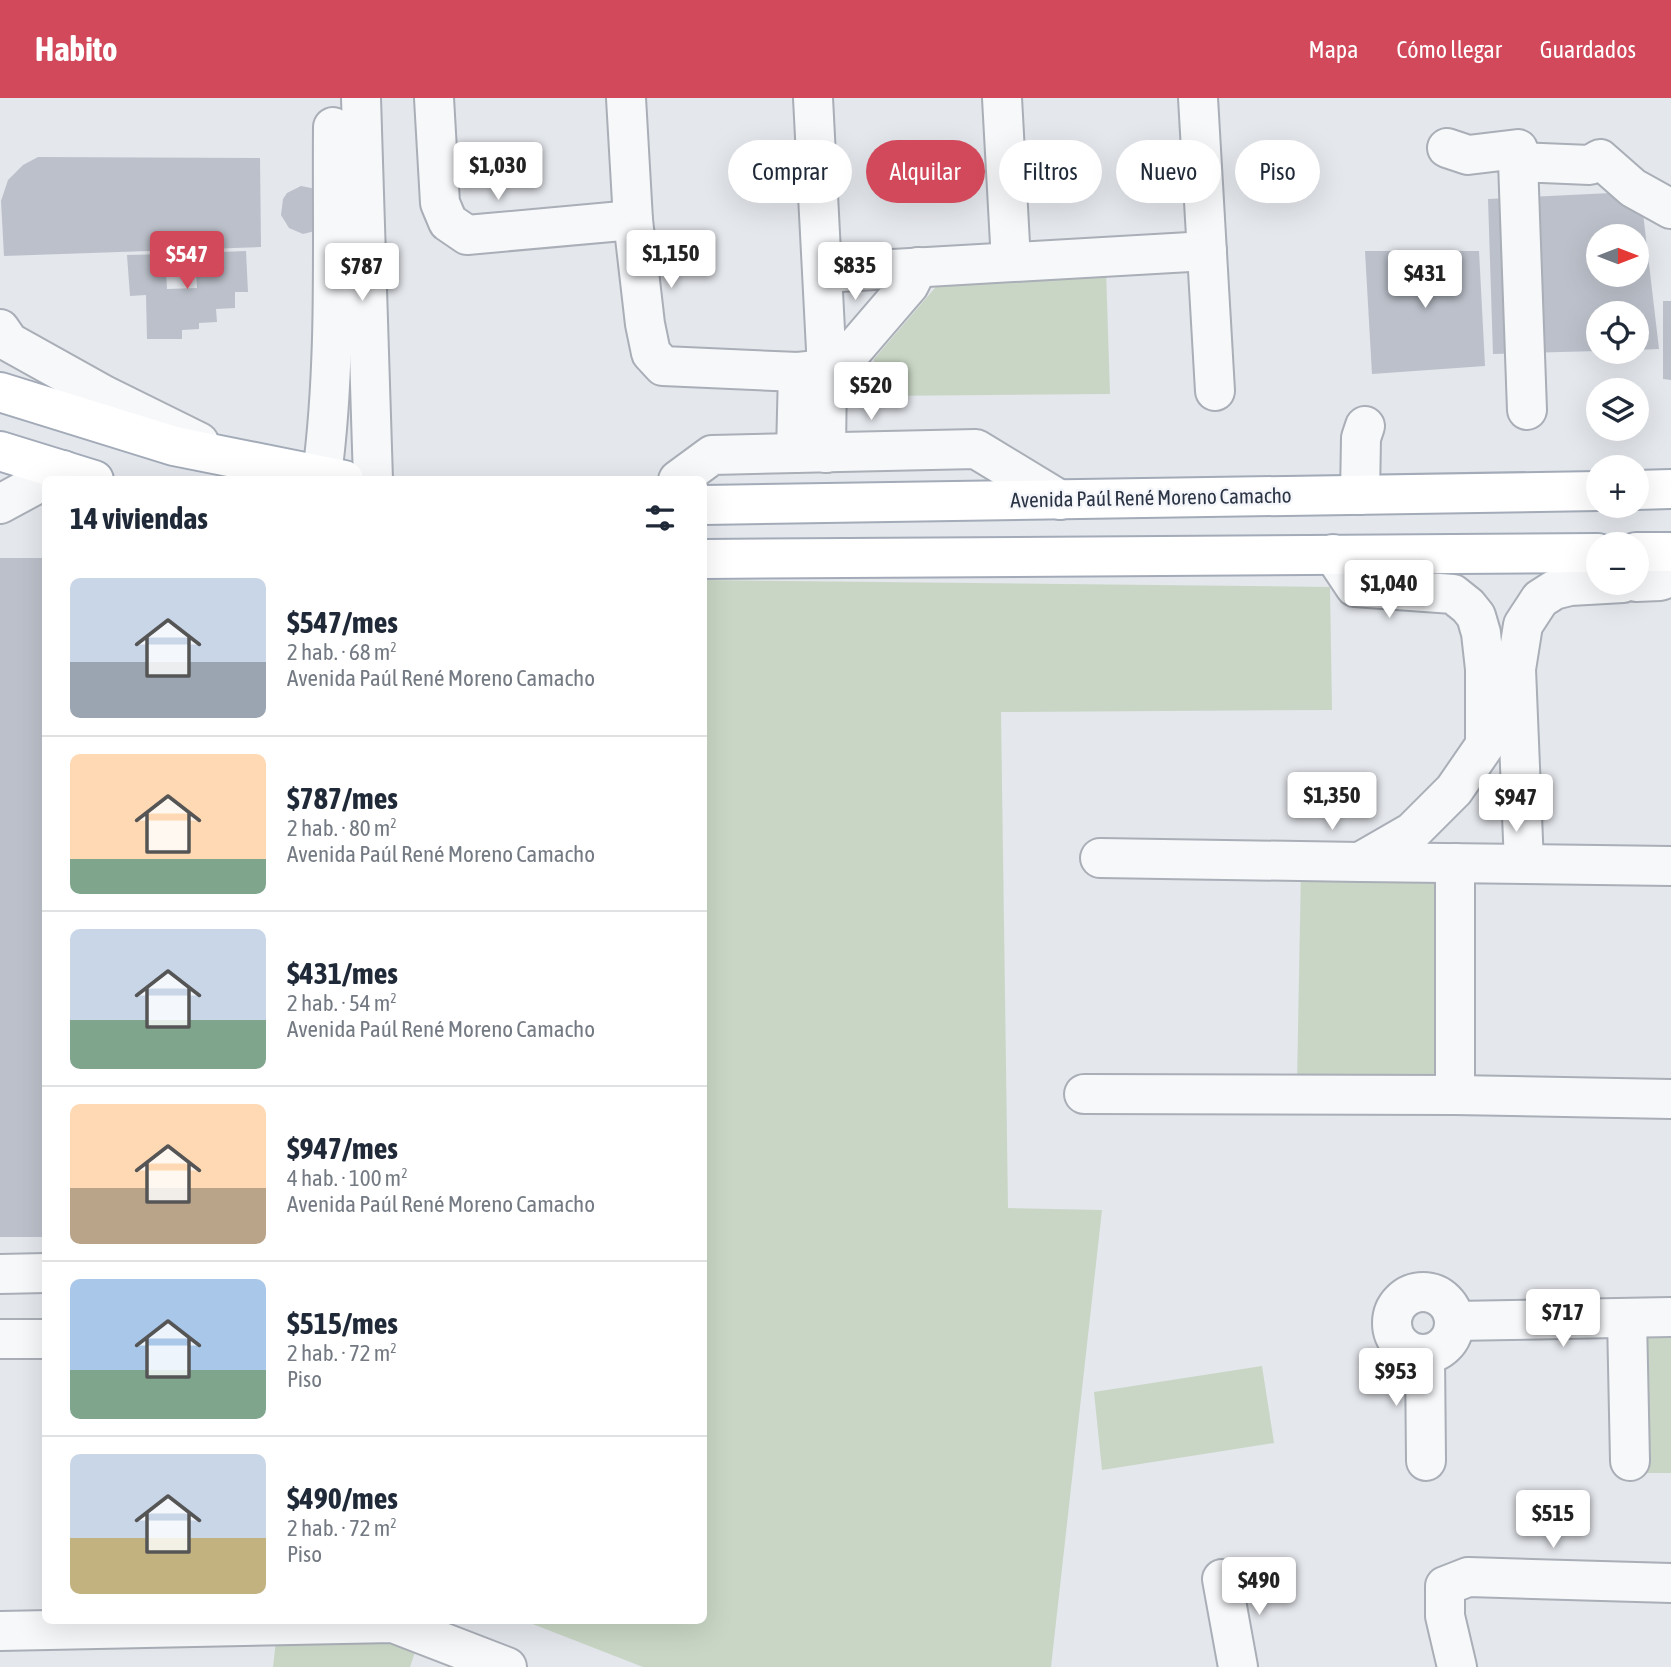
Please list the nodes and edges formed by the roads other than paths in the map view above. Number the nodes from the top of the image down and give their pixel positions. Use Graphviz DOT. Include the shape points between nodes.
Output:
graph roads {
  1 [pos="361,98"];
  2 [pos="434,98"];
  3 [pos="626,98"];
  4 [pos="813,98"];
  5 [pos="1002,98"];
  6 [pos="1198,98"];
  7 [pos="333,127"];
  8 [pos="1447,148"];
  9 [pos="1518,149"];
  10 [pos="1671,209"];
  11 [pos="633,220"];
  12 [pos="1207,251"];
  13 [pos="1011,262"];
  14 [pos="918,267"];
  15 [pos="823,272"];
  16 [pos="0,329"];
  17 [pos="812,370"];
  18 [pos="1215,391"];
  19 [pos="0,392"];
  20 [pos="1527,411"];
  21 [pos="1365,426"];
  22 [pos="0,450"];
  23 [pos="811,453"];
  24 [pos="226,456"];
  25 [pos="79,475"];
  26 [pos="328,476"];
  27 [pos="333,476"];
  28 [pos="373,476"];
  29 [pos="683,476"];
  30 [pos="42,489"];
  31 [pos="1671,489"];
  32 [pos="1649,490"];
  33 [pos="1586,491"];
  34 [pos="1360,495"];
  35 [pos="1060,500"];
  36 [pos="0,504"];
  37 [pos="707,505"];
  38 [pos="1649,552"];
  39 [pos="1671,552"];
  40 [pos="1586,553"];
  41 [pos="1334,554"];
  42 [pos="707,559"];
  43 [pos="1671,577"];
  44 [pos="1649,581"];
  45 [pos="1586,585"];
  46 [pos="1500,668"];
  47 [pos="1100,858"];
  48 [pos="1360,862"];
  49 [pos="1455,863"];
  50 [pos="1524,864"];
  51 [pos="1671,866"];
  52 [pos="1084,1094"];
  53 [pos="1455,1095"];
  54 [pos="1671,1099"];
  55 [pos="42,1273"];
  56 [pos="0,1274"];
  57 [pos="1671,1317"];
  58 [pos="1627,1318"];
  59 [pos="1454,1321"];
  60 [pos="0,1339"];
  61 [pos="42,1339"];
  62 [pos="1425,1355"];
  63 [pos="1426,1461"];
  64 [pos="1630,1461"];
  65 [pos="1222,1578"];
  66 [pos="1671,1583"];
  67 [pos="344,1624"];
  68 [pos="396,1624"];
  69 [pos="0,1631"];
  70 [pos="507,1667"];
  71 [pos="1238,1667"];
  72 [pos="1457,1667"];
  1 -- 28 [label="street"];
  2 -- 11 [label="street" via="440,203 448,222 467,235"];
  3 -- 11 [label="street"];
  4 -- 15 [label="street"];
  5 -- 13 [label="street"];
  6 -- 12 [label="street"];
  7 -- 27 [label="street" via="328,434"];
  8 -- 9 [label="street" via="1468,155"];
  10 -- 20 [label="street" via="1633,188 1600,159 1590,165 1518,162"];
  11 -- 17 [label="street" via="645,324 651,353 663,366"];
  12 -- 13 [label="street"];
  12 -- 18 [label="street"];
  13 -- 14 [label="street"];
  14 -- 15 [label="street"];
  14 -- 17 [label="street" via="909,285 848,356"];
  15 -- 17 [label="street"];
  16 -- 24 [label="street" via="9,342 32,355"];
  17 -- 23 [label="street"];
  19 -- 24 [label="main road" via="174,446"];
  21 -- 34 [label="street"];
  22 -- 25 [label="main road"];
  23 -- 29 [label="street" via="712,455"];
  23 -- 35 [label="street" via="976,449"];
  24 -- 26 [label="main road"];
  30 -- 36 [label="street"];
  31 -- 32 [label="main road"];
  33 -- 34 [label="main road, Avenida Paúl René Moreno Camacho"];
  34 -- 35 [label="main road, Avenida Paúl René Moreno Camacho"];
  35 -- 37 [label="main road, Avenida Paúl René Moreno Camacho"];
  38 -- 39 [label="main road"];
  40 -- 41 [label="main road"];
  41 -- 42 [label="main road"];
  41 -- 46 [label="street" via="1355,587 1459,597"];
  43 -- 44 [label="street"];
  45 -- 46 [label="street" via="1554,590 1539,599"];
  46 -- 48 [label="street" via="1485,745 1454,790 1412,832"];
  46 -- 50 [label="street" via="1518,692"];
  47 -- 48 [label="street"];
  48 -- 49 [label="street"];
  49 -- 50 [label="street"];
  49 -- 53 [label="street"];
  50 -- 51 [label="street"];
  52 -- 53 [label="street"];
  53 -- 54 [label="street"];
  55 -- 56 [label="street"];
  57 -- 58 [label="street"];
  58 -- 59 [label="street"];
  58 -- 64 [label="street"];
  59 -- 62 [label="street" via="1454,1331 1443,1347"];
  59 -- 62 [label="street" via="1447,1303 1430,1293 1410,1294 1401,1300 1392,1320 1393,1331 1414,1354"];
  60 -- 61 [label="street"];
  62 -- 63 [label="street"];
  65 -- 71 [label="street"];
  66 -- 72 [label="street" via="1468,1577 1445,1586 1445,1616"];
  67 -- 69 [label="street"];
  68 -- 70 [label="street"];
}
